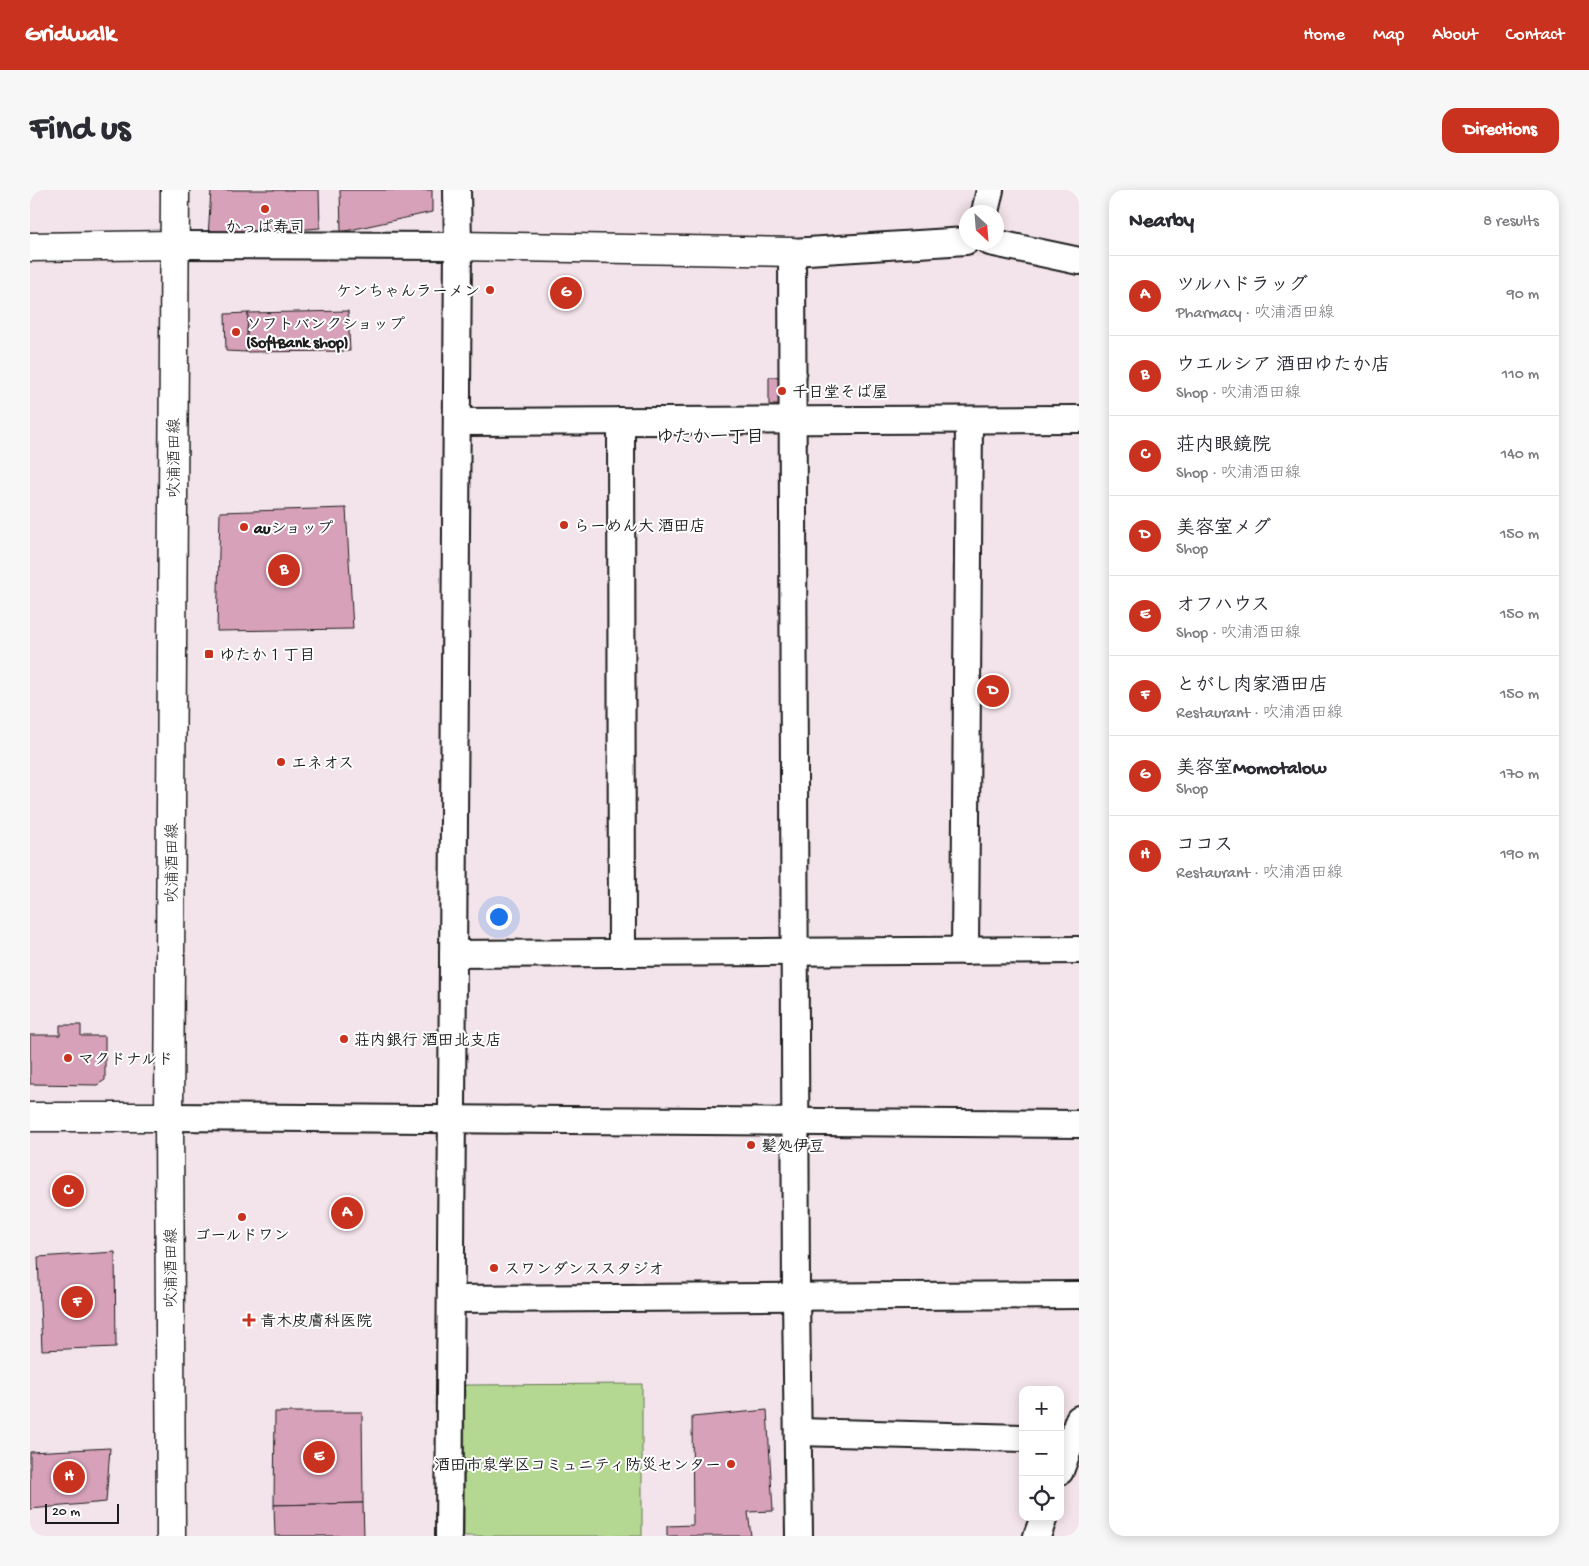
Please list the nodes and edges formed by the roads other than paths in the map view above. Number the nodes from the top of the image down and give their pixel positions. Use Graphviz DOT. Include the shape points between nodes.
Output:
graph roads {
  1 [pos="175,190"];
  2 [pos="456,190"];
  3 [pos="990,190"];
  4 [pos="987,205"];
  5 [pos="959,241"];
  6 [pos="174,245"];
  7 [pos="1004,245"];
  8 [pos="458,246"];
  9 [pos="30,247"];
  10 [pos="792,252"];
  11 [pos="1079,261"];
  12 [pos="1079,419"];
  13 [pos="792,420"];
  14 [pos="969,420"];
  15 [pos="621,421"];
  16 [pos="457,422"];
  17 [pos="1079,950"];
  18 [pos="965,951"];
  19 [pos="795,952"];
  20 [pos="622,953"];
  21 [pos="453,954"];
  22 [pos="30,1117"];
  23 [pos="170,1117"];
  24 [pos="452,1119"];
  25 [pos="796,1122"];
  26 [pos="1079,1124"];
  27 [pos="1079,1295"];
  28 [pos="796,1296"];
  29 [pos="451,1300"];
  30 [pos="798,1432"];
  31 [pos="1070,1432"];
  32 [pos="1019,1438"];
  33 [pos="1064,1455"];
  34 [pos="1043,1521"];
  35 [pos="171,1536"];
  36 [pos="449,1536"];
  37 [pos="799,1536"];
  38 [pos="1037,1536"];
  1 -- 6 [label="main road, 吹浦酒田線"];
  2 -- 8 [label="street"];
  3 -- 4 [label="street"];
  5 -- 10 [label="street"];
  6 -- 8 [label="street"];
  6 -- 9 [label="main road"];
  6 -- 23 [label="main road, 吹浦酒田線"];
  7 -- 11 [label="street"];
  8 -- 10 [label="main road"];
  8 -- 16 [label="street"];
  10 -- 13 [label="street"];
  12 -- 14 [label="street"];
  13 -- 14 [label="street"];
  13 -- 15 [label="street"];
  13 -- 19 [label="street"];
  14 -- 18 [label="street"];
  15 -- 16 [label="street"];
  15 -- 20 [label="street"];
  16 -- 21 [label="street"];
  17 -- 18 [label="street"];
  18 -- 19 [label="street"];
  19 -- 20 [label="street"];
  19 -- 25 [label="street"];
  20 -- 21 [label="street"];
  21 -- 24 [label="street"];
  22 -- 23 [label="main road"];
  23 -- 24 [label="street"];
  23 -- 35 [label="main road, 吹浦酒田線"];
  24 -- 25 [label="street"];
  24 -- 29 [label="street"];
  25 -- 26 [label="street"];
  25 -- 28 [label="street"];
  27 -- 28 [label="street"];
  28 -- 29 [label="street"];
  28 -- 30 [label="street"];
  29 -- 36 [label="street"];
  30 -- 32 [label="street"];
  30 -- 37 [label="street"];
  31 -- 33 [label="street"];
  34 -- 38 [label="street"];
}
